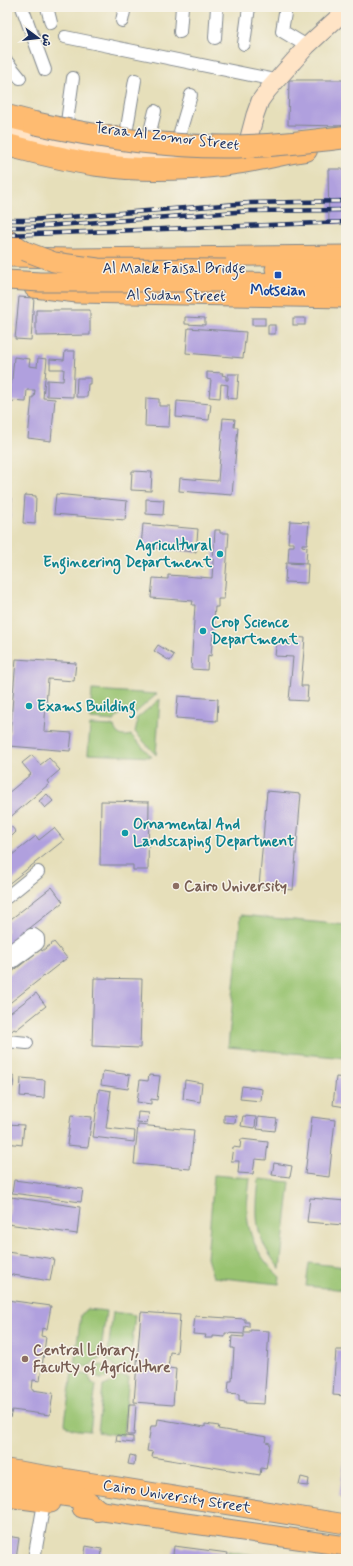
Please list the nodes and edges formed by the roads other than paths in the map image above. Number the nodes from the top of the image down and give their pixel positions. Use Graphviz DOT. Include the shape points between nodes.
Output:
graph roads {
  1 [pos="22,7"];
  2 [pos="48,7"];
  3 [pos="125,7"];
  4 [pos="182,7"];
  5 [pos="217,7"];
  6 [pos="249,7"];
  7 [pos="286,7"];
  8 [pos="340,12"];
  9 [pos="122,21"];
  10 [pos="51,23"];
  11 [pos="180,32"];
  12 [pos="65,37"];
  13 [pos="215,38"];
  14 [pos="244,44"];
  15 [pos="307,46"];
  16 [pos="7,62"];
  17 [pos="45,70"];
  18 [pos="20,78"];
  19 [pos="73,78"];
  20 [pos="135,80"];
  21 [pos="275,80"];
  22 [pos="191,95"];
  23 [pos="7,108"];
  24 [pos="155,111"];
  25 [pos="7,116"];
  26 [pos="67,122"];
  27 [pos="7,129"];
  28 [pos="126,134"];
  29 [pos="149,136"];
  30 [pos="346,137"];
  31 [pos="178,139"];
  32 [pos="346,141"];
  33 [pos="346,144"];
  34 [pos="7,145"];
  35 [pos="251,147"];
  36 [pos="7,239"];
  37 [pos="346,255"];
  38 [pos="7,257"];
  39 [pos="74,258"];
  40 [pos="346,269"];
  41 [pos="7,280"];
  42 [pos="7,283"];
  43 [pos="346,283"];
  44 [pos="77,293"];
  45 [pos="346,298"];
  46 [pos="38,872"];
  47 [pos="7,897"];
  48 [pos="7,953"];
  49 [pos="7,966"];
  50 [pos="7,1041"];
  51 [pos="27,1043"];
  52 [pos="7,1469"];
  53 [pos="7,1486"];
  54 [pos="7,1497"];
  55 [pos="44,1503"];
  56 [pos="97,1510"];
  57 [pos="346,1524"];
  58 [pos="346,1546"];
  59 [pos="34,1559"];
  1 -- 17 [label="street"];
  2 -- 10 [label="street"];
  3 -- 9 [label="street"];
  4 -- 11 [label="street"];
  5 -- 13 [label="street"];
  6 -- 14 [label="street"];
  7 -- 15 [label="street" via="282,31"];
  8 -- 15 [label="main road"];
  12 -- 21 [label="street"];
  15 -- 21 [label="main road"];
  16 -- 18 [label="street"];
  19 -- 26 [label="street"];
  20 -- 28 [label="street"];
  21 -- 35 [label="main road" via="260,101 255,115"];
  22 -- 31 [label="street"];
  23 -- 26 [label="main road, Teraa Al Zomor Street"];
  24 -- 29 [label="street"];
  25 -- 30 [label="highway, bridge" via="98,136 177,144 254,146"];
  26 -- 28 [label="main road, Teraa Al Zomor Street"];
  27 -- 35 [label="main road, Teraa Al Zomor Street" via="91,148 139,154 245,155"];
  28 -- 29 [label="main road, Teraa Al Zomor Street"];
  29 -- 31 [label="main road, Teraa Al Zomor Street"];
  31 -- 35 [label="main road, Teraa Al Zomor Street"];
  32 -- 35 [label="main road, Teraa Al Zomor Street"];
  33 -- 34 [label="highway" via="228,164 164,169 98,165"];
  36 -- 40 [label="main road, Al Malek Faisal Bridge, bridge" via="25,251 54,262 98,268"];
  37 -- 39 [label="main road"];
  38 -- 39 [label="main road"];
  39 -- 44 [label="main road" via="66,266 64,277 68,287"];
  41 -- 43 [label="main road, Al Malek Faisal Bridge, bridge"];
  42 -- 44 [label="main road, Al Sudan Street"];
  44 -- 45 [label="main road, Al Sudan Street"];
  46 -- 47 [label="street"];
  48 -- 49 [label="street" via="29,944"];
  50 -- 51 [label="street"];
  52 -- 57 [label="main road, Cairo University Street"];
  53 -- 56 [label="highway" via="78,1497"];
  54 -- 55 [label="main road, Cairo University Street"];
  55 -- 56 [label="main road, Cairo University Street"];
  55 -- 59 [label="street"];
  56 -- 58 [label="main road, Cairo University Street"];
}
